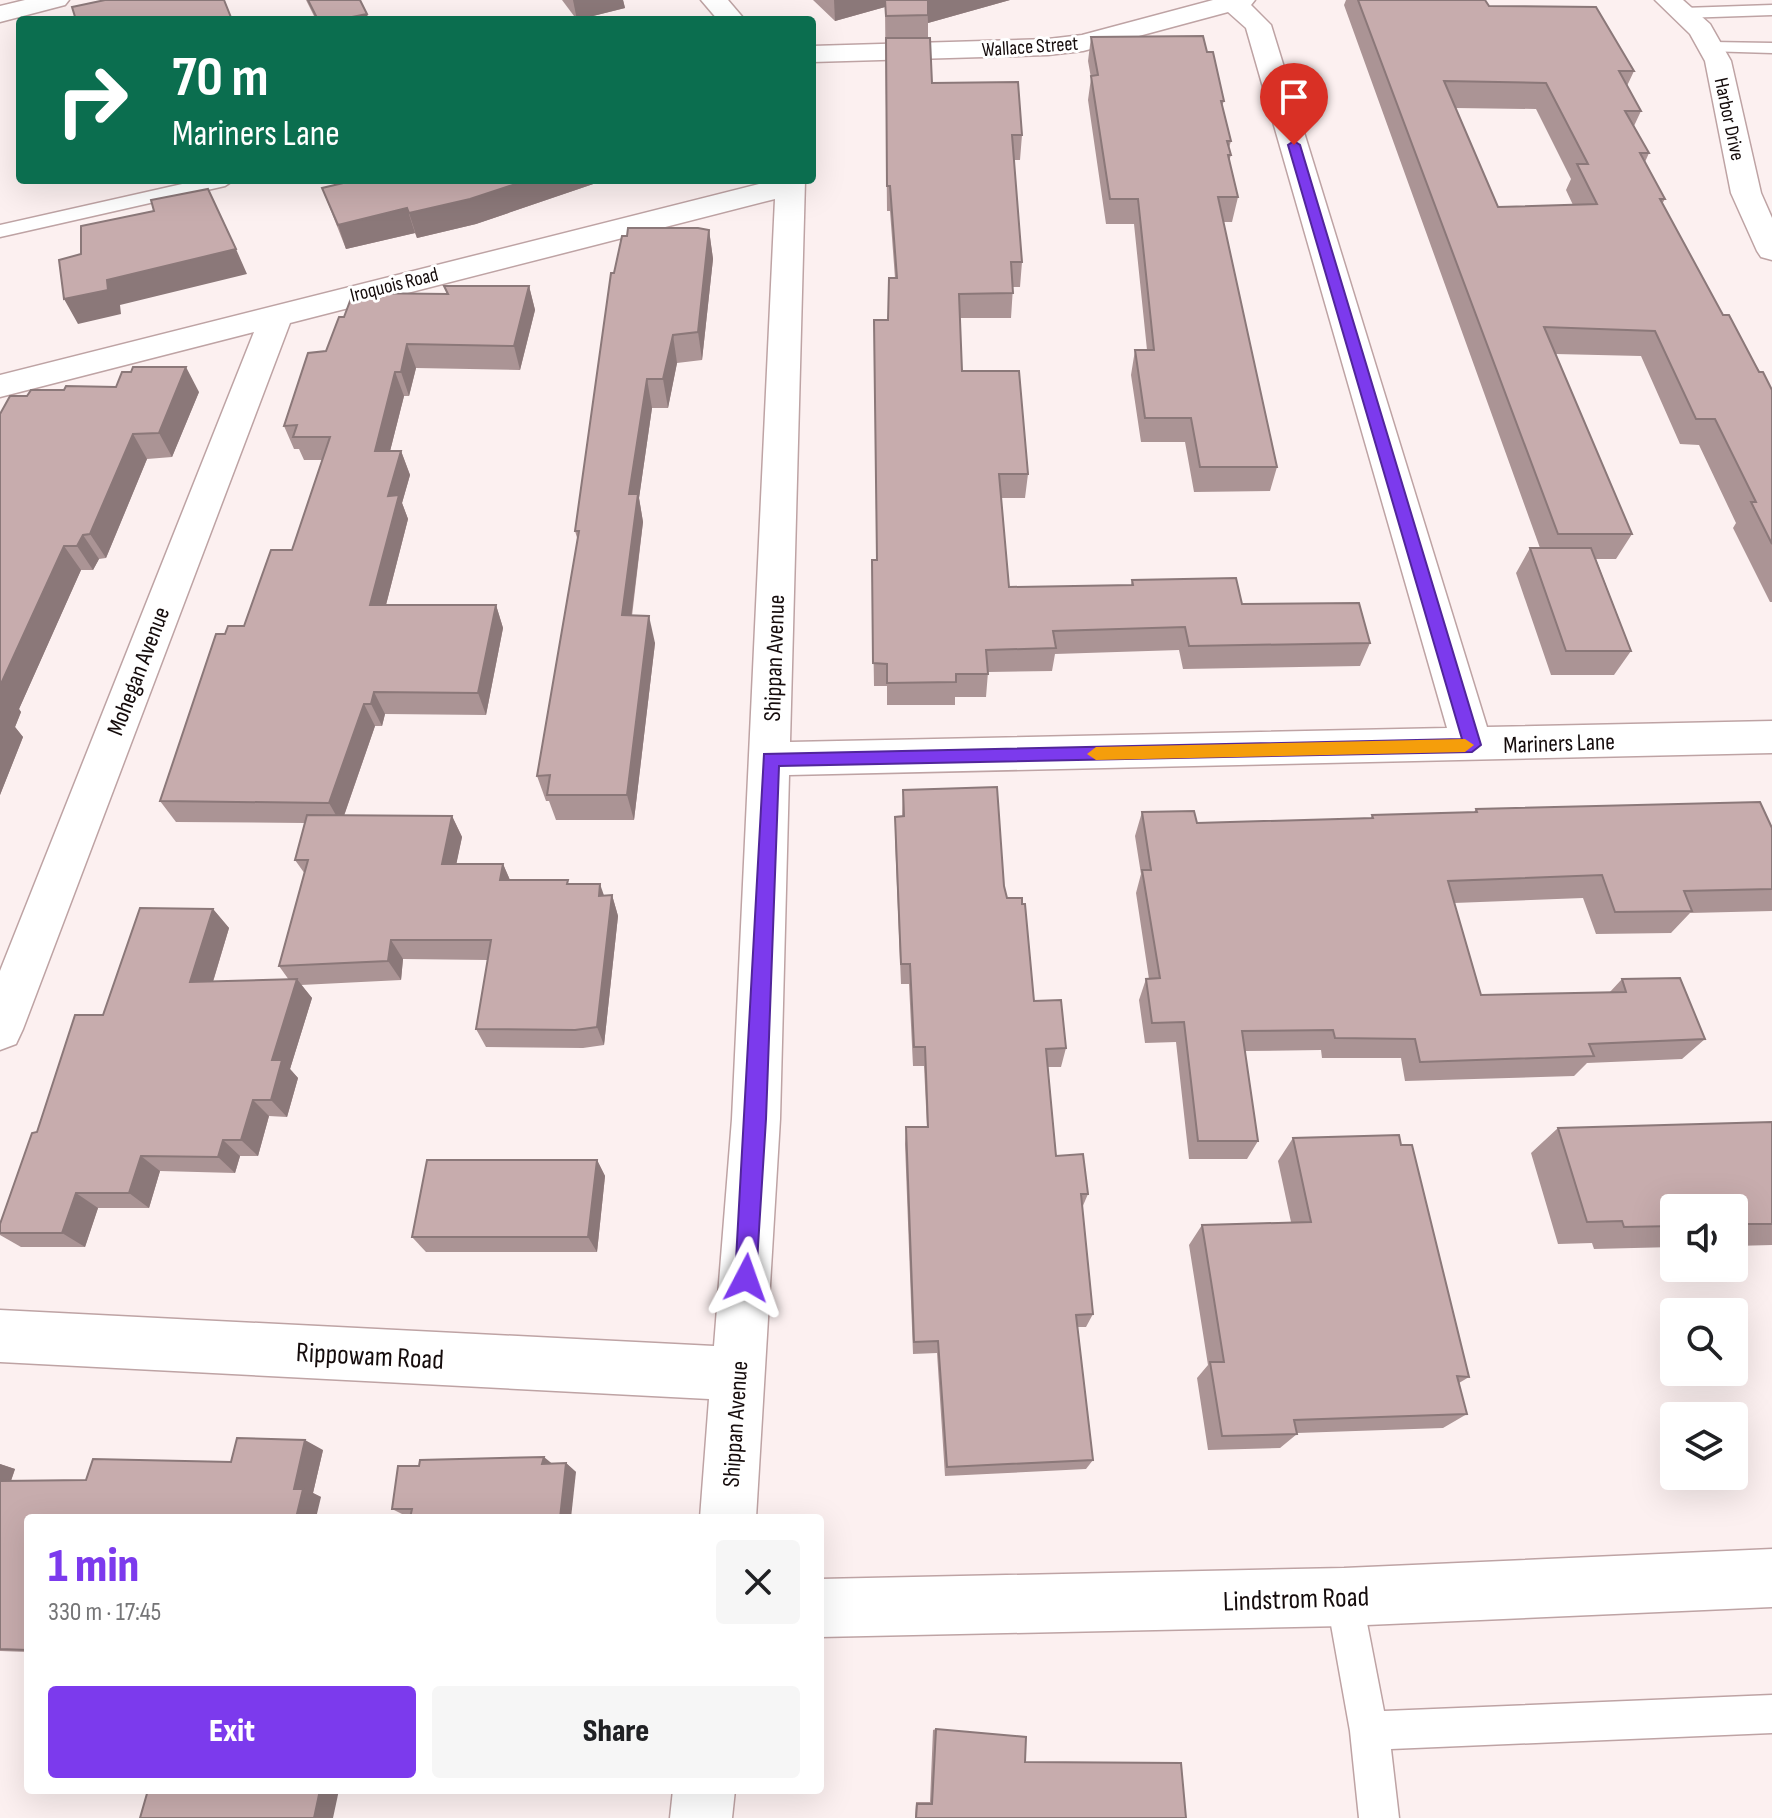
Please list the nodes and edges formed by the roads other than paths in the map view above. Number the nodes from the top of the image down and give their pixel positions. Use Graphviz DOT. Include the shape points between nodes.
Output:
graph roads {
  1 [pos="56,0"];
  2 [pos="714,0"];
  3 [pos="1238,1"];
  4 [pos="1676,7"];
  5 [pos="1772,10"];
  6 [pos="0,14"];
  7 [pos="728,16"];
  8 [pos="1772,48"];
  9 [pos="816,54"];
  10 [pos="1715,54"];
  11 [pos="1772,62"];
  12 [pos="207,184"];
  13 [pos="786,184"];
  14 [pos="790,184"];
  15 [pos="0,231"];
  16 [pos="1772,251"];
  17 [pos="277,314"];
  18 [pos="0,386"];
  19 [pos="1772,737"];
  20 [pos="1472,745"];
  21 [pos="770,759"];
  22 [pos="0,1029"];
  23 [pos="0,1336"];
  24 [pos="739,1374"];
  25 [pos="728,1514"];
  26 [pos="1772,1578"];
  27 [pos="1344,1597"];
  28 [pos="824,1608"];
  29 [pos="1772,1714"];
  30 [pos="1369,1731"];
  31 [pos="704,1794"];
  32 [pos="701,1818"];
  33 [pos="1379,1818"];
  1 -- 6 [label="street"];
  2 -- 7 [label="street"];
  3 -- 9 [label="street, Wallace Street" via="1083,43"];
  3 -- 20 [label="street" via="1258,25"];
  4 -- 5 [label="lane"];
  4 -- 10 [label="street, Harbor Drive"];
  8 -- 10 [label="lane"];
  10 -- 11 [label="lane"];
  10 -- 16 [label="street, Harbor Drive" via="1746,193"];
  12 -- 15 [label="lane"];
  13 -- 17 [label="street, Iroquois Road"];
  14 -- 21 [label="street, Shippan Avenue"];
  17 -- 18 [label="street, Iroquois Road"];
  17 -- 22 [label="street, Mohegan Avenue"];
  19 -- 20 [label="street, Mariners Lane"];
  20 -- 21 [label="street, Mariners Lane"];
  21 -- 24 [label="street, Shippan Avenue" via="756,1119"];
  23 -- 24 [label="street, Rippowam Road"];
  24 -- 25 [label="street, Shippan Avenue"];
  26 -- 27 [label="street, Lindstrom Road"];
  27 -- 28 [label="street, Lindstrom Road"];
  27 -- 30 [label="lane"];
  29 -- 30 [label="lane"];
  30 -- 33 [label="lane"];
  31 -- 32 [label="street"];
}
